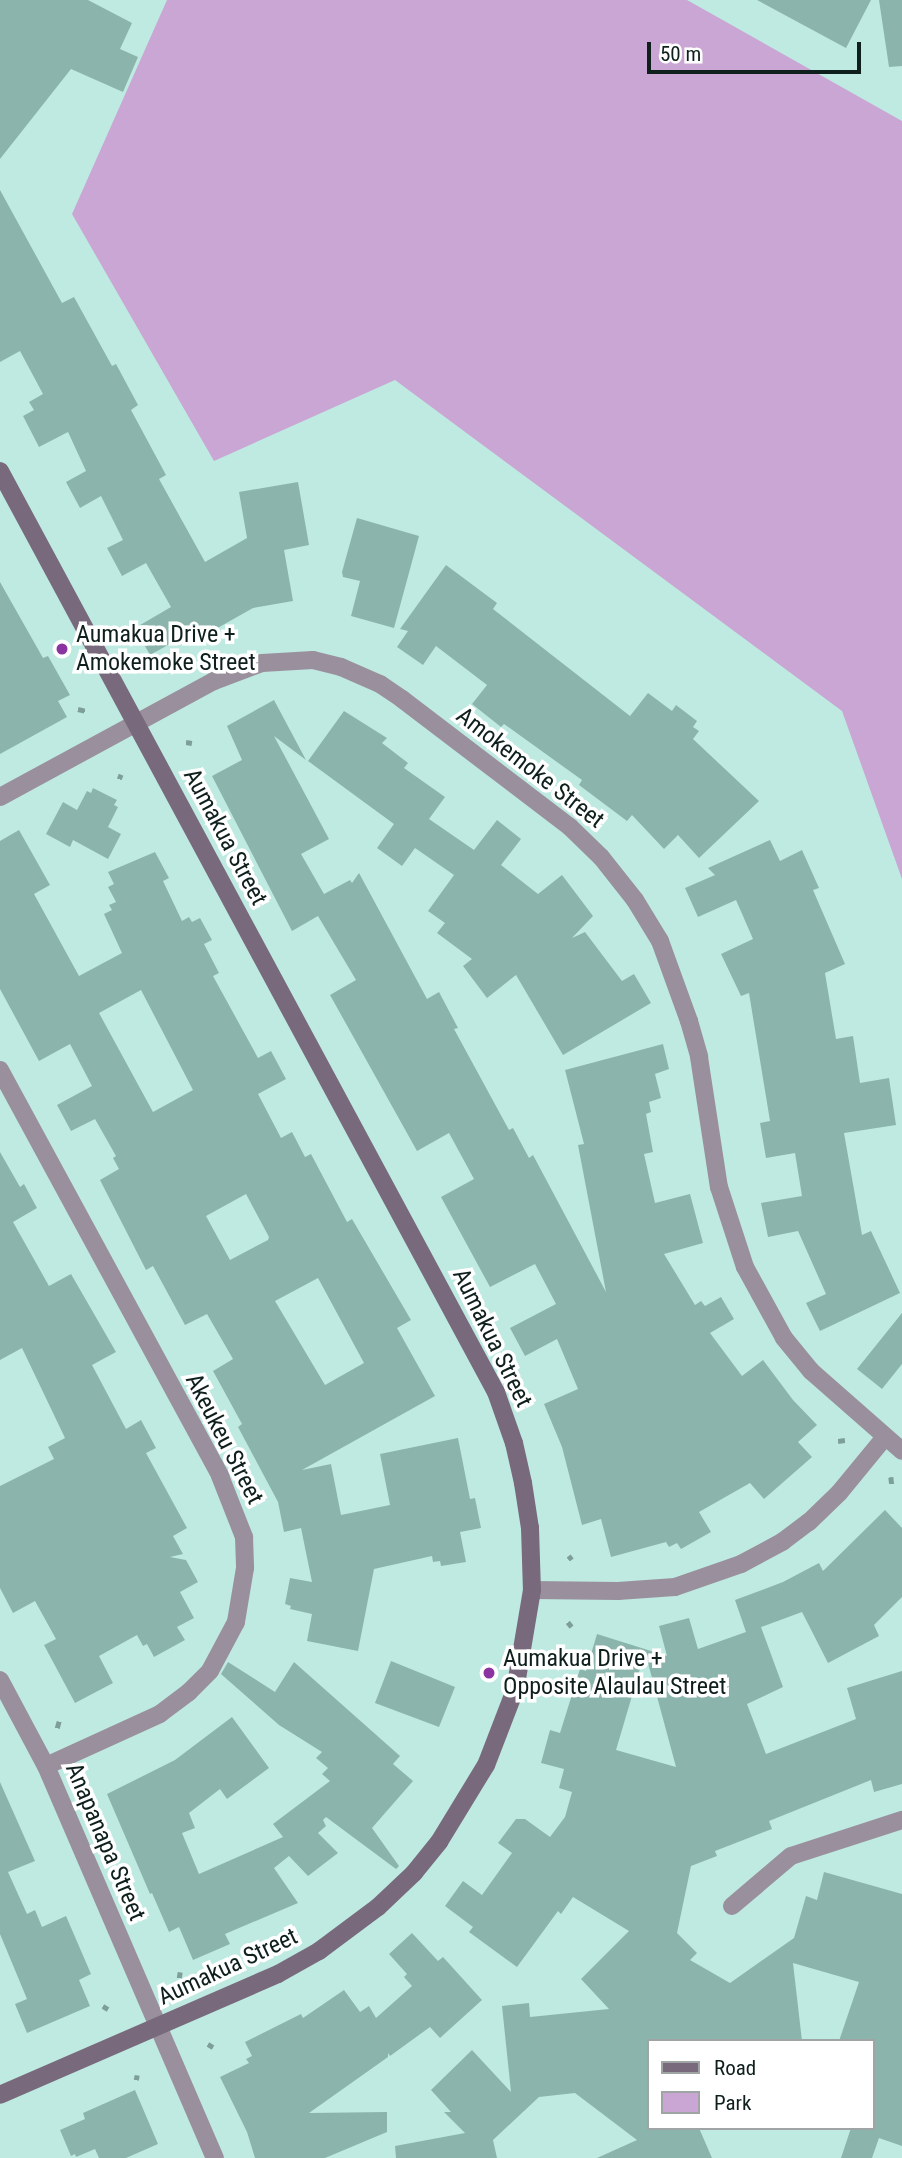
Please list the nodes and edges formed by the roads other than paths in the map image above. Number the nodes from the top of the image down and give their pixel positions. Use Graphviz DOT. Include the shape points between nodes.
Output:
graph roads {
  1 [pos="0,471"];
  2 [pos="136,723"];
  3 [pos="0,797"];
  4 [pos="0,1070"];
  5 [pos="885,1437"];
  6 [pos="902,1451"];
  7 [pos="532,1590"];
  8 [pos="0,1680"];
  9 [pos="46,1766"];
  10 [pos="902,1820"];
  11 [pos="733,1906"];
  12 [pos="158,2026"];
  13 [pos="0,2095"];
  14 [pos="215,2158"];
  1 -- 2 [label="street, Aumakua Street"];
  2 -- 3 [label="street, Amokemoke Street"];
  2 -- 5 [label="street, Amokemoke Street" via="239,670 313,660 380,684 570,827 635,900 660,940 676,979 699,1057 719,1187 751,1279 784,1338 811,1371"];
  2 -- 7 [label="street, Aumakua Street" via="496,1392 523,1483"];
  4 -- 9 [label="street, Akeukeu Street" via="220,1476 244,1537 245,1568 236,1622 210,1671 160,1714"];
  5 -- 6 [label="street, Amokemoke Street"];
  5 -- 7 [label="street" via="809,1522 741,1564 676,1587"];
  7 -- 12 [label="street, Aumakua Street" via="514,1690 500,1732 467,1801 414,1873 319,1951 278,1974"];
  8 -- 9 [label="street, Anapanapa Street"];
  9 -- 12 [label="street, Anapanapa Street"];
  10 -- 11 [label="street" via="791,1856"];
  12 -- 13 [label="street, Aumakua Street"];
  12 -- 14 [label="street"];
}
